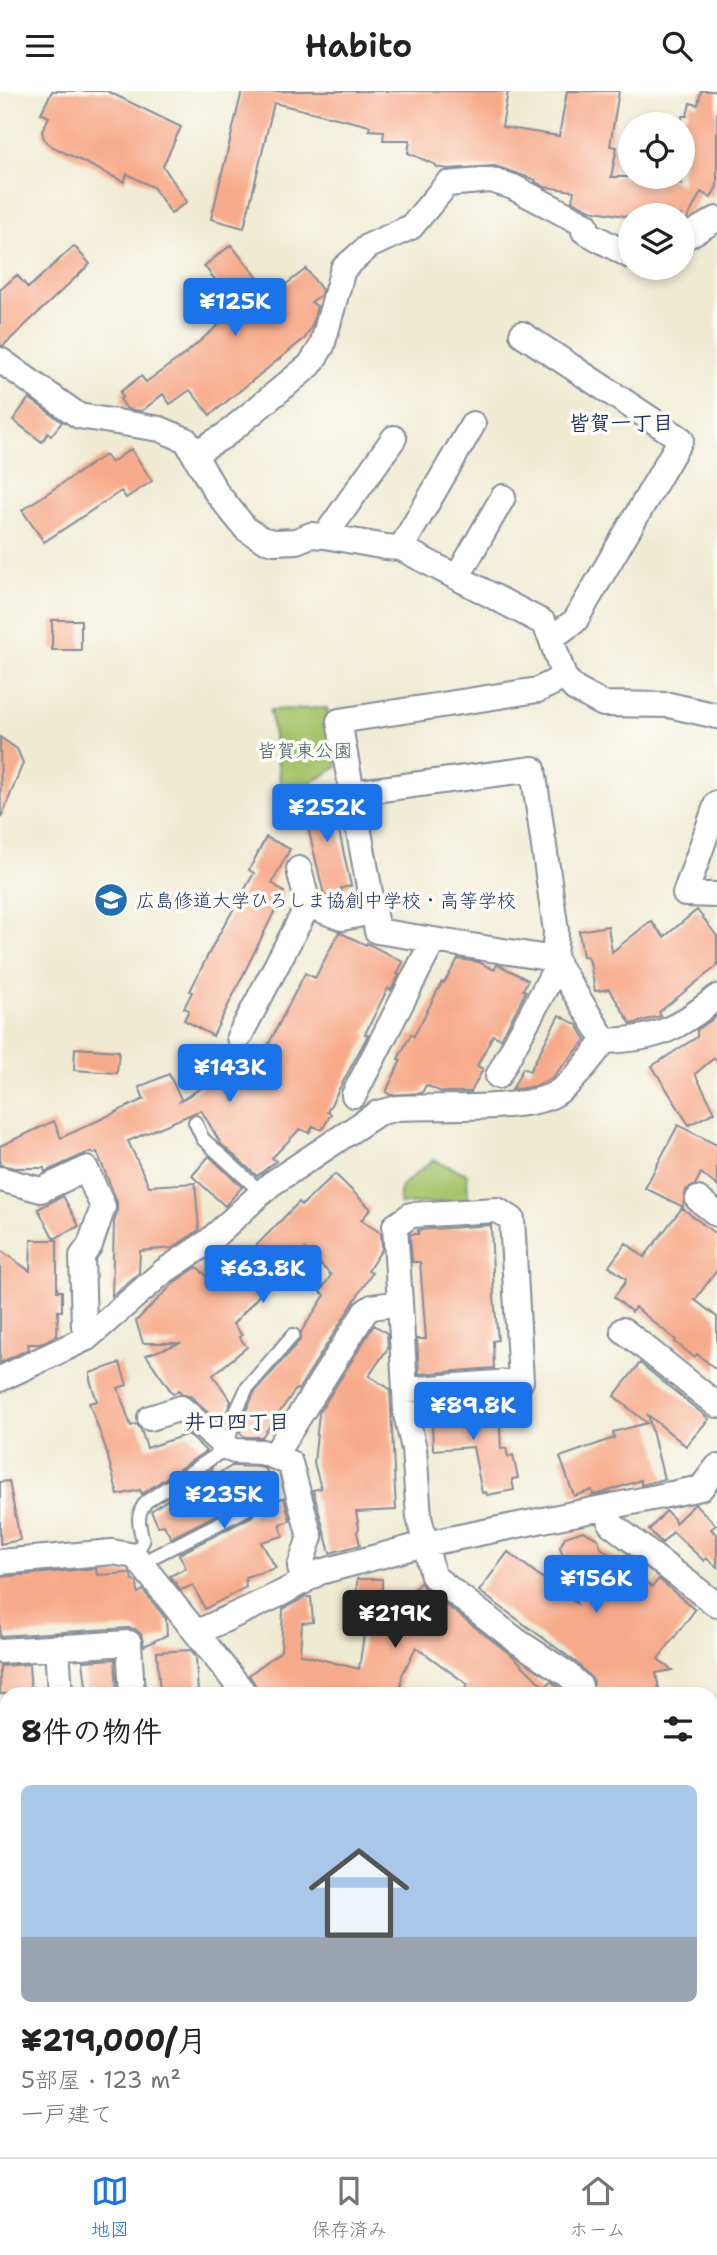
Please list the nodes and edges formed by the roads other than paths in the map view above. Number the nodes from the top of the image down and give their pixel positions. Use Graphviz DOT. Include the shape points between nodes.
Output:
graph roads {
  1 [pos="717,219"];
  2 [pos="695,232"];
  3 [pos="618,249"];
  4 [pos="522,334"];
  5 [pos="0,360"];
  6 [pos="473,425"];
  7 [pos="394,438"];
  8 [pos="195,453"];
  9 [pos="503,497"];
  10 [pos="325,536"];
  11 [pos="401,548"];
  12 [pos="458,576"];
  13 [pos="551,638"];
  14 [pos="564,677"];
  15 [pos="717,716"];
  16 [pos="352,793"];
  17 [pos="717,803"];
  18 [pos="299,869"];
  19 [pos="717,895"];
  20 [pos="308,905"];
  21 [pos="373,912"];
  22 [pos="433,941"];
  23 [pos="556,962"];
  24 [pos="717,997"];
  25 [pos="239,1037"];
  26 [pos="605,1041"];
  27 [pos="498,1076"];
  28 [pos="354,1095"];
  29 [pos="195,1122"];
  30 [pos="2,1182"];
  31 [pos="261,1192"];
  32 [pos="400,1303"];
  33 [pos="623,1330"];
  34 [pos="293,1335"];
  35 [pos="87,1338"];
  36 [pos="0,1378"];
  37 [pos="405,1390"];
  38 [pos="717,1405"];
  39 [pos="150,1418"];
  40 [pos="227,1448"];
  41 [pos="274,1456"];
  42 [pos="717,1467"];
  43 [pos="608,1507"];
  44 [pos="247,1509"];
  45 [pos="425,1544"];
  46 [pos="138,1560"];
  47 [pos="0,1562"];
  48 [pos="303,1582"];
  49 [pos="717,1605"];
  50 [pos="198,1632"];
  51 [pos="57,1647"];
  52 [pos="0,1651"];
  53 [pos="580,1686"];
  54 [pos="60,1687"];
  55 [pos="132,1687"];
  56 [pos="240,1687"];
  1 -- 2 [label="street"];
  3 -- 8 [label="street" via="584,231 586,225 513,187 491,180 447,184 411,227 369,246 343,269 322,346 310,365 224,436"];
  4 -- 13 [label="street" via="681,439 575,621"];
  5 -- 8 [label="street" via="79,417 160,429 186,440"];
  6 -- 11 [label="street"];
  7 -- 10 [label="street"];
  8 -- 10 [label="street" via="216,492 246,529 274,542"];
  9 -- 12 [label="street"];
  10 -- 11 [label="street"];
  11 -- 12 [label="street"];
  12 -- 13 [label="street" via="544,623"];
  13 -- 14 [label="street"];
  14 -- 15 [label="street" via="603,704 669,705"];
  14 -- 16 [label="street" via="538,690 338,721"];
  16 -- 21 [label="street"];
  16 -- 23 [label="street" via="533,769 556,931"];
  17 -- 19 [label="street" via="675,894"];
  18 -- 20 [label="street"];
  20 -- 21 [label="street" via="342,918"];
  20 -- 25 [label="street"];
  21 -- 22 [label="street" via="377,931"];
  22 -- 23 [label="street"];
  22 -- 28 [label="street"];
  23 -- 26 [label="street"];
  23 -- 27 [label="street"];
  24 -- 26 [label="street" via="678,1026 640,1038"];
  26 -- 31 [label="street" via="570,1082 551,1096 527,1103 398,1108 378,1114"];
  29 -- 31 [label="lane" via="203,1139"];
  30 -- 35 [label="street" via="41,1190 82,1160 103,1206 82,1256"];
  31 -- 35 [label="street" via="208,1242 163,1272"];
  32 -- 37 [label="street"];
  32 -- 37 [label="street" via="395,1227 411,1215 497,1210 512,1219 521,1381"];
  32 -- 41 [label="street" via="365,1312"];
  33 -- 38 [label="street"];
  34 -- 40 [label="lane" via="247,1388"];
  35 -- 36 [label="street"];
  37 -- 45 [label="street"];
  39 -- 40 [label="street" via="181,1408"];
  40 -- 41 [label="street"];
  40 -- 46 [label="lane" via="142,1506 138,1520 143,1541"];
  41 -- 48 [label="street" via="290,1463 310,1537 299,1566"];
  42 -- 43 [label="street" via="701,1489"];
  43 -- 45 [label="street"];
  43 -- 49 [label="street" via="611,1524"];
  44 -- 46 [label="lane"];
  45 -- 48 [label="street" via="320,1571"];
  45 -- 53 [label="street" via="433,1576"];
  46 -- 47 [label="street" via="112,1552"];
  46 -- 50 [label="street"];
  48 -- 50 [label="street"];
  50 -- 56 [label="street"];
  51 -- 52 [label="street"];
  51 -- 54 [label="street"];
  51 -- 55 [label="street" via="129,1643"];
}
